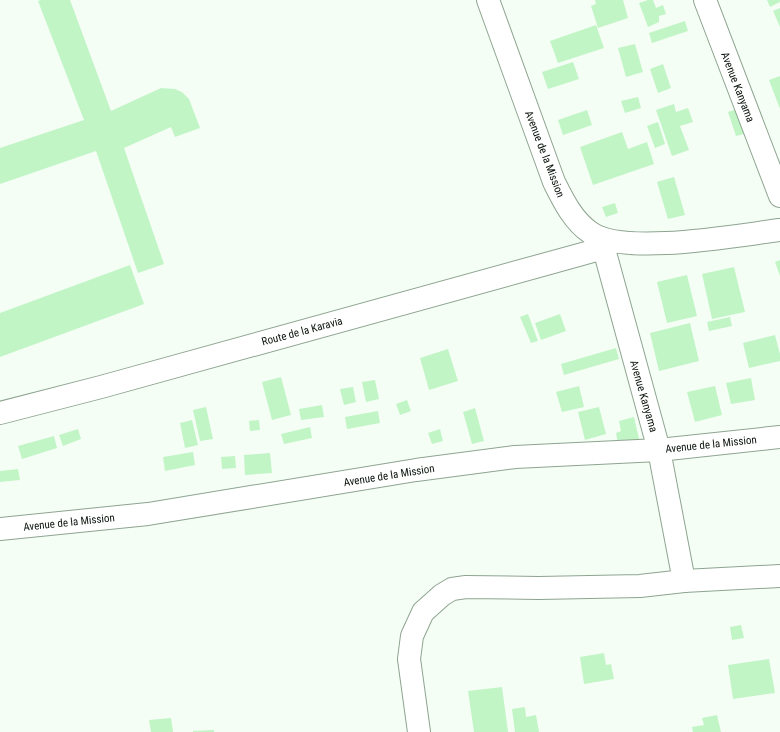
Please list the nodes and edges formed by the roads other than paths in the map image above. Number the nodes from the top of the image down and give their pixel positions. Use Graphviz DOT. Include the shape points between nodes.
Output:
graph roads {
  1 [pos="488,0"];
  2 [pos="705,0"];
  3 [pos="780,196"];
  4 [pos="780,230"];
  5 [pos="603,243"];
  6 [pos="0,413"];
  7 [pos="780,437"];
  8 [pos="659,450"];
  9 [pos="0,530"];
  10 [pos="780,576"];
  11 [pos="684,581"];
  12 [pos="418,732"];
  1 -- 5 [label="street, Avenue de la Mission" via="554,182 573,215"];
  2 -- 3 [label="street, Avenue Kanyama"];
  4 -- 5 [label="street, Avenue de la Mission" via="660,244"];
  5 -- 6 [label="street, Route de la Karavia" via="101,387"];
  5 -- 8 [label="street, Avenue Kanyama"];
  7 -- 8 [label="street, Avenue de la Mission"];
  8 -- 9 [label="street, Avenue de la Mission" via="515,457 148,514"];
  8 -- 11 [label="street, Avenue Kanyama"];
  10 -- 11 [label="street"];
  11 -- 12 [label="street" via="625,587 452,589 423,612 412,636 409,659"];
}
